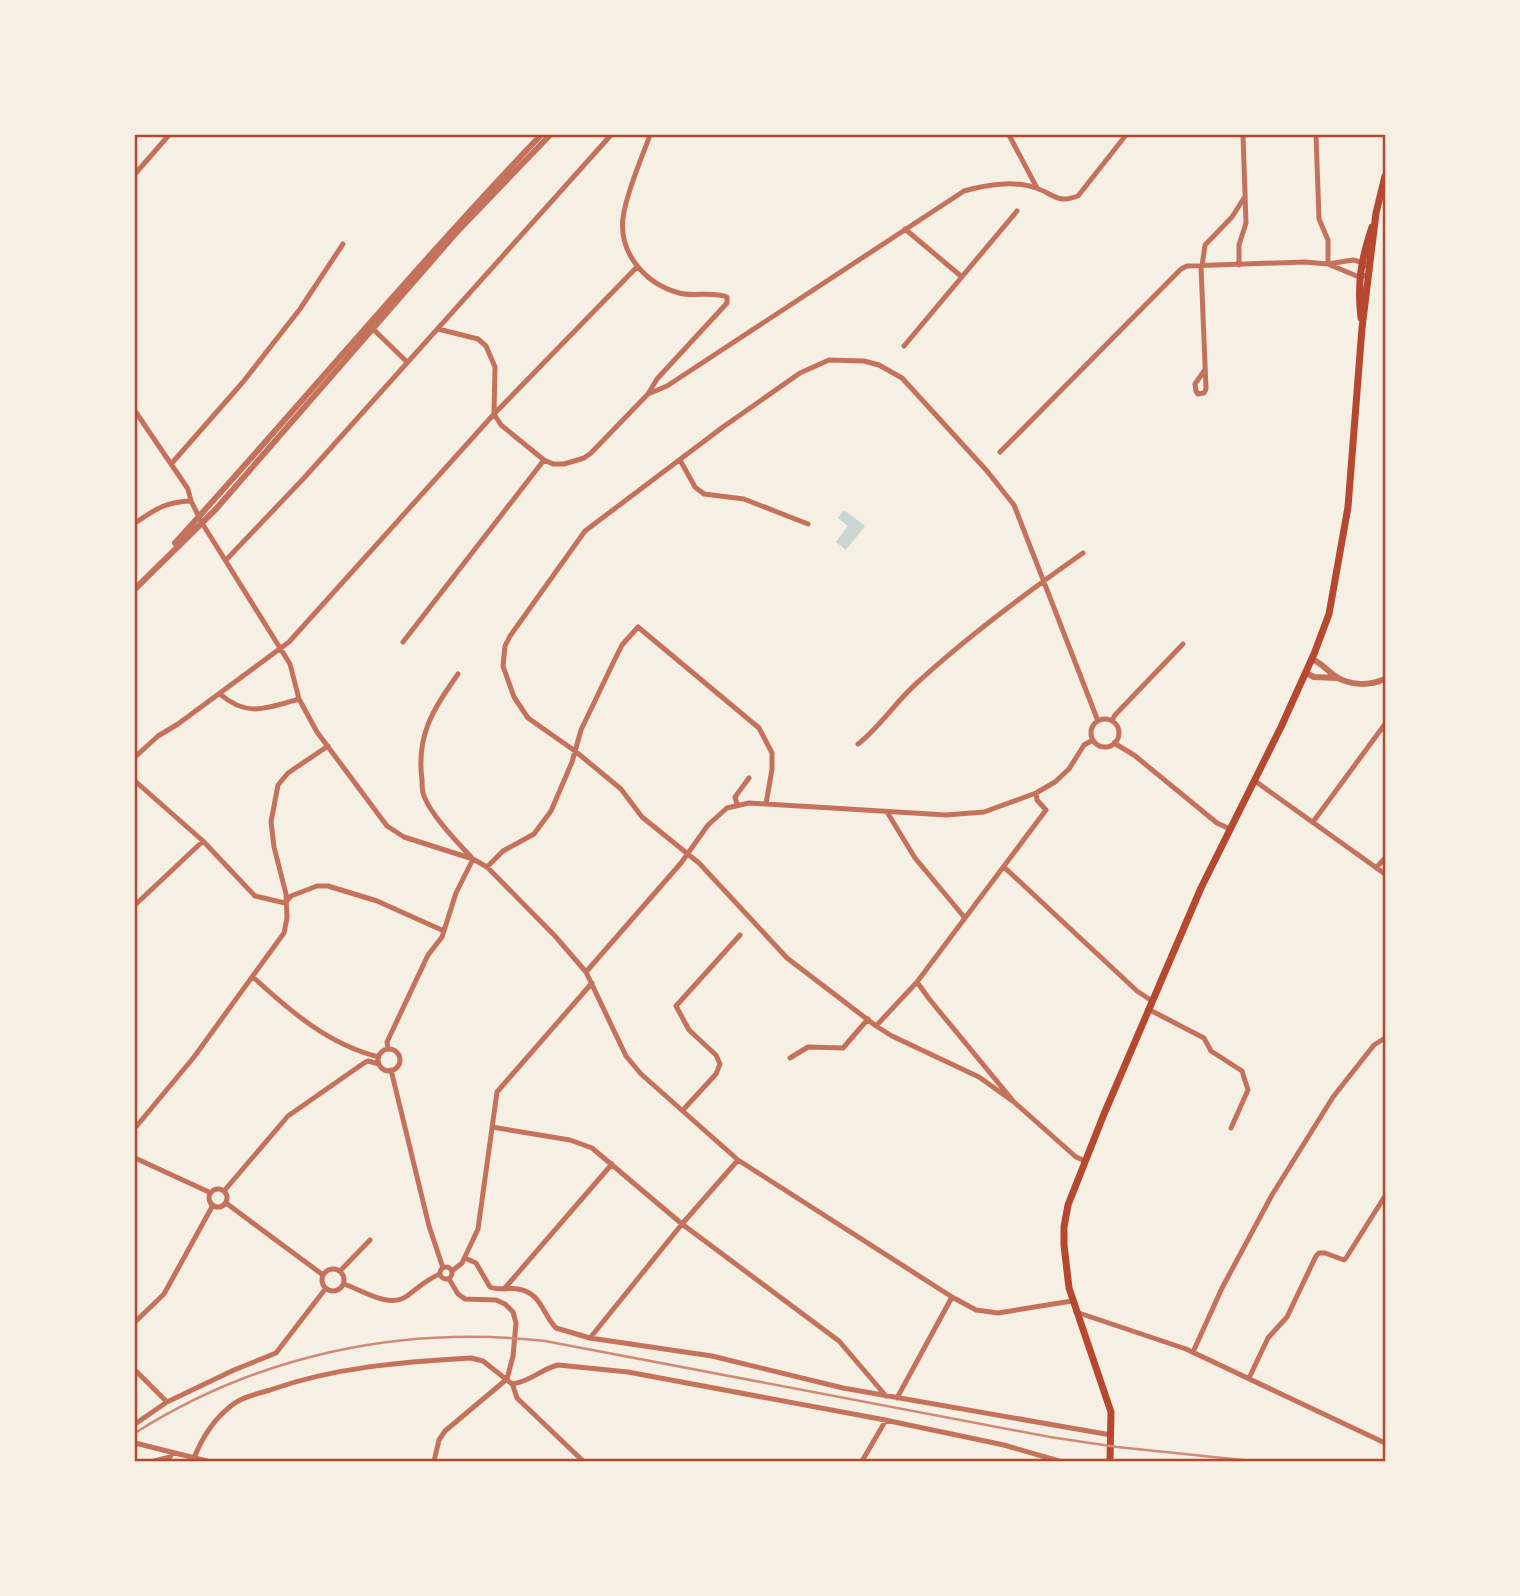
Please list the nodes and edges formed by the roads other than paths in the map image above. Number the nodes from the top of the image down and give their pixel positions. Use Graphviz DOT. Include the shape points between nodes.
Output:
graph roads {
  1 [pos="169,135"];
  2 [pos="541,135"];
  3 [pos="550,135"];
  4 [pos="611,135"];
  5 [pos="650,135"];
  6 [pos="1009,135"];
  7 [pos="1126,135"];
  8 [pos="1243,135"];
  9 [pos="1316,135"];
  10 [pos="135,174"];
  11 [pos="1385,176"];
  12 [pos="1037,188"];
  13 [pos="1244,198"];
  14 [pos="1017,211"];
  15 [pos="1376,213"];
  16 [pos="1231,217"];
  17 [pos="1246,223"];
  18 [pos="905,229"];
  19 [pos="343,244"];
  20 [pos="1362,261"];
  21 [pos="1328,264"];
  22 [pos="1239,265"];
  23 [pos="1202,266"];
  24 [pos="636,268"];
  25 [pos="1370,271"];
  26 [pos="962,277"];
  27 [pos="1359,277"];
  28 [pos="371,327"];
  29 [pos="1362,328"];
  30 [pos="438,329"];
  31 [pos="904,346"];
  32 [pos="406,362"];
  33 [pos="1203,371"];
  34 [pos="648,394"];
  35 [pos="135,411"];
  36 [pos="494,414"];
  37 [pos="1000,452"];
  38 [pos="544,460"];
  39 [pos="680,460"];
  40 [pos="172,463"];
  41 [pos="241,475"];
  42 [pos="191,501"];
  43 [pos="198,516"];
  44 [pos="135,523"];
  45 [pos="202,523"];
  46 [pos="808,524"];
  47 [pos="1083,553"];
  48 [pos="226,560"];
  49 [pos="1045,580"];
  50 [pos="142,582"];
  51 [pos="135,589"];
  52 [pos="404,642"];
  53 [pos="1183,644"];
  54 [pos="280,650"];
  55 [pos="1312,659"];
  56 [pos="1306,673"];
  57 [pos="458,674"];
  58 [pos="1337,678"];
  59 [pos="1385,679"];
  60 [pos="220,694"];
  61 [pos="299,699"];
  62 [pos="1098,721"];
  63 [pos="1112,721"];
  64 [pos="1385,724"];
  65 [pos="1093,740"];
  66 [pos="1114,743"];
  67 [pos="858,744"];
  68 [pos="328,746"];
  69 [pos="575,751"];
  70 [pos="135,757"];
  71 [pos="749,778"];
  72 [pos="135,781"];
  73 [pos="1255,781"];
  74 [pos="1036,793"];
  75 [pos="737,804"];
  76 [pos="766,804"];
  77 [pos="887,812"];
  78 [pos="1312,822"];
  79 [pos="1230,829"];
  80 [pos="203,841"];
  81 [pos="688,854"];
  82 [pos="1385,858"];
  83 [pos="473,859"];
  84 [pos="487,867"];
  85 [pos="1004,867"];
  86 [pos="1376,868"];
  87 [pos="1385,874"];
  88 [pos="285,903"];
  89 [pos="135,905"];
  90 [pos="965,918"];
  91 [pos="444,931"];
  92 [pos="740,935"];
  93 [pos="586,972"];
  94 [pos="253,977"];
  95 [pos="917,982"];
  96 [pos="593,983"];
  97 [pos="1150,1005"];
  98 [pos="868,1020"];
  99 [pos="876,1026"];
  100 [pos="1385,1038"];
  101 [pos="388,1049"];
  102 [pos="790,1058"];
  103 [pos="379,1060"];
  104 [pos="391,1070"];
  105 [pos="1014,1102"];
  106 [pos="683,1110"];
  107 [pos="492,1127"];
  108 [pos="135,1128"];
  109 [pos="1231,1128"];
  110 [pos="135,1158"];
  111 [pos="738,1160"];
  112 [pos="1085,1161"];
  113 [pos="612,1164"];
  114 [pos="224,1191"];
  115 [pos="211,1193"];
  116 [pos="1385,1196"];
  117 [pos="226,1203"];
  118 [pos="213,1205"];
  119 [pos="682,1224"];
  120 [pos="370,1240"];
  121 [pos="465,1258"];
  122 [pos="452,1270"];
  123 [pos="340,1271"];
  124 [pos="441,1271"];
  125 [pos="323,1275"];
  126 [pos="449,1279"];
  127 [pos="344,1284"];
  128 [pos="326,1288"];
  129 [pos="503,1289"];
  130 [pos="952,1297"];
  131 [pos="1072,1301"];
  132 [pos="1076,1312"];
  133 [pos="135,1322"];
  134 [pos="590,1338"];
  135 [pos="1193,1352"];
  136 [pos="135,1370"];
  137 [pos="1249,1378"];
  138 [pos="509,1379"];
  139 [pos="886,1396"];
  140 [pos="897,1398"];
  141 [pos="167,1402"];
  142 [pos="886,1420"];
  143 [pos="135,1423"];
  144 [pos="1111,1435"];
  145 [pos="135,1443"];
  146 [pos="1385,1443"];
  147 [pos="172,1453"];
  148 [pos="194,1458"];
  149 [pos="154,1461"];
  150 [pos="208,1461"];
  151 [pos="434,1461"];
  152 [pos="583,1461"];
  153 [pos="862,1461"];
  154 [pos="1059,1461"];
  155 [pos="1110,1461"];
  1 -- 10 [label="street"];
  2 -- 28 [label="street"];
  3 -- 28 [label="street"];
  4 -- 30 [label="street"];
  5 -- 24 [label="street" via="623,214 624,235"];
  6 -- 12 [label="street"];
  7 -- 12 [label="street" via="1078,196 1058,199"];
  8 -- 13 [label="street"];
  9 -- 21 [label="street" via="1319,219 1328,240"];
  11 -- 15 [label="main road"];
  12 -- 18 [label="street" via="993,186 964,191"];
  13 -- 16 [label="street"];
  13 -- 17 [label="street"];
  14 -- 26 [label="street"];
  15 -- 20 [label="main road"];
  15 -- 25 [label="main road"];
  16 -- 17 [label="street" via="1238,216"];
  16 -- 23 [label="street" via="1205,245"];
  17 -- 22 [label="street"];
  18 -- 26 [label="street"];
  18 -- 34 [label="street" via="667,386"];
  19 -- 40 [label="street" via="300,309"];
  20 -- 21 [label="street"];
  20 -- 25 [label="street"];
  20 -- 27 [label="main road"];
  21 -- 22 [label="street"];
  21 -- 27 [label="street"];
  22 -- 23 [label="street"];
  23 -- 33 [label="street"];
  23 -- 37 [label="street" via="1181,269"];
  24 -- 34 [label="street" via="662,287 680,293 727,297 727,303"];
  24 -- 36 [label="street"];
  25 -- 27 [label="street"];
  25 -- 29 [label="main road"];
  26 -- 31 [label="street"];
  27 -- 29 [label="main road"];
  28 -- 32 [label="street"];
  28 -- 41 [label="street"];
  29 -- 55 [label="main road" via="1348,507 1333,596"];
  30 -- 32 [label="street"];
  30 -- 36 [label="street" via="478,339 486,346 495,367"];
  32 -- 48 [label="street"];
  34 -- 38 [label="street" via="584,458 564,464"];
  35 -- 40 [label="street"];
  36 -- 38 [label="street"];
  36 -- 54 [label="street"];
  38 -- 52 [label="street"];
  39 -- 46 [label="street" via="704,494 744,499"];
  39 -- 49 [label="street" via="808,368 839,359 879,365 902,378 1008,497"];
  39 -- 69 [label="street" via="585,531 505,646 503,666 521,708"];
  40 -- 42 [label="street"];
  41 -- 43 [label="street"];
  41 -- 45 [label="street"];
  42 -- 43 [label="street"];
  42 -- 44 [label="street" via="162,505"];
  43 -- 45 [label="street"];
  43 -- 50 [label="street"];
  45 -- 48 [label="street"];
  45 -- 50 [label="street"];
  47 -- 49 [label="street"];
  48 -- 54 [label="street"];
  49 -- 62 [label="street"];
  49 -- 67 [label="street" via="916,683"];
  50 -- 51 [label="street"];
  53 -- 63 [label="street"];
  54 -- 60 [label="street"];
  54 -- 61 [label="street" via="290,664"];
  55 -- 56 [label="main road"];
  55 -- 58 [label="street"];
  56 -- 58 [label="street"];
  56 -- 73 [label="main road"];
  57 -- 83 [label="street" via="429,723 420,767 424,797"];
  58 -- 59 [label="street" via="1362,685"];
  60 -- 61 [label="street" via="231,704 253,711"];
  60 -- 70 [label="street"];
  61 -- 68 [label="street"];
  62 -- 63 [label="street"];
  62 -- 65 [label="street" via="1091,729"];
  63 -- 66 [label="street" via="1119,732"];
  64 -- 78 [label="street"];
  65 -- 66 [label="street" via="1103,747"];
  65 -- 74 [label="street" via="1084,745 1069,769"];
  66 -- 79 [label="street"];
  68 -- 83 [label="street" via="387,826 404,837"];
  68 -- 88 [label="street" via="278,785 271,822"];
  69 -- 76 [label="street" via="580,730 622,645 638,627 759,729 772,753"];
  69 -- 81 [label="street" via="621,789 642,817"];
  69 -- 84 [label="street" via="559,797 543,824"];
  71 -- 75 [label="street" via="735,797"];
  72 -- 80 [label="street"];
  73 -- 78 [label="street"];
  73 -- 79 [label="main road"];
  74 -- 77 [label="street" via="964,815"];
  74 -- 85 [label="street" via="1046,810"];
  75 -- 76 [label="street"];
  75 -- 81 [label="street" via="708,825"];
  76 -- 77 [label="street"];
  77 -- 90 [label="street" via="915,858"];
  78 -- 86 [label="street"];
  79 -- 97 [label="main road"];
  80 -- 88 [label="street" via="255,896"];
  80 -- 89 [label="street"];
  81 -- 93 [label="street"];
  81 -- 98 [label="street" via="787,958"];
  82 -- 86 [label="street"];
  83 -- 84 [label="street"];
  83 -- 91 [label="street"];
  84 -- 93 [label="street"];
  85 -- 90 [label="street"];
  85 -- 97 [label="street"];
  86 -- 87 [label="street"];
  88 -- 91 [label="street" via="291,896 328,886 377,901"];
  88 -- 94 [label="street" via="284,933"];
  90 -- 95 [label="street"];
  91 -- 101 [label="street" via="423,966 387,1042"];
  92 -- 106 [label="street" via="676,1006 689,1030 720,1064"];
  93 -- 96 [label="street"];
  94 -- 103 [label="street" via="314,1028"];
  94 -- 108 [label="street"];
  95 -- 99 [label="street"];
  95 -- 105 [label="street"];
  96 -- 106 [label="street" via="626,1056"];
  96 -- 107 [label="street" via="497,1092"];
  97 -- 109 [label="street" via="1204,1038 1211,1051 1242,1071 1248,1090"];
  97 -- 112 [label="main road"];
  98 -- 99 [label="street"];
  98 -- 102 [label="street" via="843,1048 808,1047"];
  99 -- 105 [label="street" via="979,1077"];
  100 -- 135 [label="street" via="1374,1045 1333,1097 1272,1195"];
  101 -- 103 [label="street"];
  101 -- 104 [label="street" via="399,1059"];
  103 -- 104 [label="street" via="382,1068"];
  103 -- 114 [label="street" via="364,1063 288,1116"];
  104 -- 124 [label="street"];
  105 -- 112 [label="street"];
  106 -- 111 [label="street"];
  107 -- 113 [label="street" via="592,1147"];
  107 -- 121 [label="street" via="480,1222"];
  110 -- 115 [label="street"];
  111 -- 119 [label="street"];
  111 -- 130 [label="street"];
  112 -- 131 [label="main road" via="1064,1227"];
  113 -- 119 [label="street"];
  113 -- 129 [label="street"];
  114 -- 115 [label="street"];
  114 -- 117 [label="street"];
  115 -- 118 [label="street"];
  116 -- 137 [label="street" via="1344,1260 1325,1252 1316,1256 1287,1317 1268,1338"];
  117 -- 118 [label="street"];
  117 -- 125 [label="street"];
  118 -- 133 [label="street" via="163,1294"];
  119 -- 134 [label="street"];
  119 -- 139 [label="street" via="839,1341"];
  120 -- 123 [label="street"];
  121 -- 122 [label="street"];
  121 -- 129 [label="street" via="476,1264 490,1287"];
  122 -- 124 [label="street"];
  122 -- 126 [label="street"];
  123 -- 125 [label="street" via="330,1269"];
  123 -- 127 [label="street"];
  124 -- 126 [label="street" via="443,1279"];
  124 -- 127 [label="street" via="395,1301"];
  125 -- 128 [label="street"];
  126 -- 138 [label="street" via="465,1299 496,1300 515,1315"];
  127 -- 128 [label="street" via="336,1290"];
  128 -- 141 [label="street" via="276,1353"];
  129 -- 134 [label="street" via="531,1294 556,1328"];
  130 -- 131 [label="street" via="976,1310 998,1313"];
  130 -- 140 [label="street"];
  131 -- 132 [label="main road"];
  132 -- 135 [label="street"];
  132 -- 144 [label="main road" via="1111,1412"];
  134 -- 139 [label="street" via="712,1356"];
  135 -- 137 [label="street"];
  136 -- 141 [label="street"];
  137 -- 146 [label="street"];
  138 -- 142 [label="street" via="525,1382 552,1366 577,1366"];
  138 -- 148 [label="street" via="471,1357 348,1369 289,1383 230,1407 202,1439"];
  138 -- 151 [label="street" via="445,1431"];
  138 -- 152 [label="street" via="517,1398"];
  139 -- 140 [label="street"];
  140 -- 144 [label="street"];
  141 -- 143 [label="street"];
  142 -- 153 [label="street"];
  142 -- 154 [label="street"];
  144 -- 155 [label="main road"];
  145 -- 147 [label="street"];
  147 -- 148 [label="street"];
  147 -- 149 [label="street"];
  148 -- 150 [label="street"];
}
